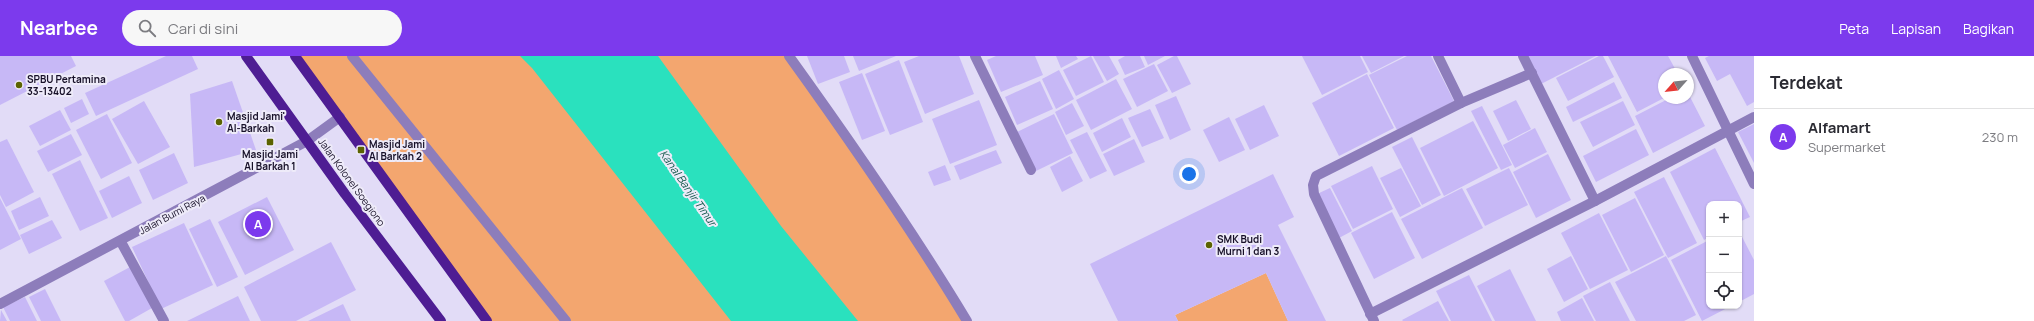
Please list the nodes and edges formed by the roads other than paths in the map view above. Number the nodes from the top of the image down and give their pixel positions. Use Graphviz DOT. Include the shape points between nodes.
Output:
graph roads {
  1 [pos="246,56"];
  2 [pos="295,56"];
  3 [pos="352,56"];
  4 [pos="789,56"];
  5 [pos="975,56"];
  6 [pos="1438,56"];
  7 [pos="1523,56"];
  8 [pos="1692,56"];
  9 [pos="1532,73"];
  10 [pos="1461,103"];
  11 [pos="340,117"];
  12 [pos="1754,117"];
  13 [pos="1727,130"];
  14 [pos="307,141"];
  15 [pos="1031,170"];
  16 [pos="1754,184"];
  17 [pos="1595,201"];
  18 [pos="121,242"];
  19 [pos="0,304"];
  20 [pos="1372,318"];
  21 [pos="164,321"];
  22 [pos="442,321"];
  23 [pos="487,321"];
  24 [pos="566,321"];
  25 [pos="967,321"];
  1 -- 14 [label="main road, Jalan Kolonel Soegiono"];
  2 -- 11 [label="main road"];
  3 -- 24 [label="street"];
  4 -- 25 [label="street" via="850,141"];
  5 -- 15 [label="street"];
  6 -- 10 [label="street"];
  7 -- 9 [label="street"];
  8 -- 13 [label="street"];
  9 -- 10 [label="street"];
  9 -- 17 [label="street"];
  10 -- 20 [label="street" via="1316,176 1314,194"];
  11 -- 14 [label="street, Jalan Bumi Raya"];
  11 -- 23 [label="main road"];
  12 -- 13 [label="street"];
  13 -- 16 [label="street"];
  13 -- 17 [label="street"];
  14 -- 18 [label="street, Jalan Bumi Raya"];
  14 -- 22 [label="main road, Jalan Kolonel Soegiono" via="344,194"];
  17 -- 20 [label="street"];
  18 -- 19 [label="street, Jalan Bumi Raya"];
  18 -- 21 [label="street"];
}
